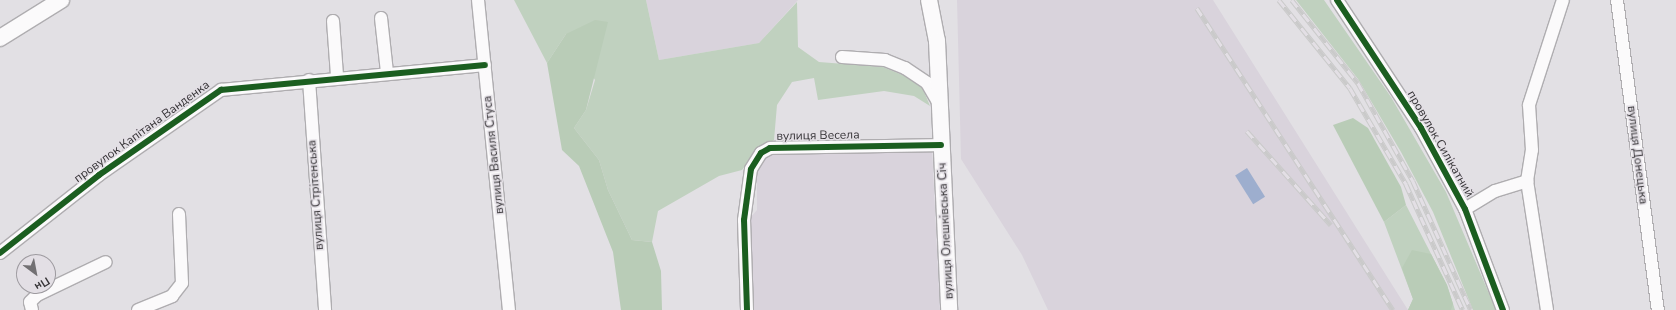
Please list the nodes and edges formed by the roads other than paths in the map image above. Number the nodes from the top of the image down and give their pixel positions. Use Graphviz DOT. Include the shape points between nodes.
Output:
graph roads {
  1 [pos="61,0"];
  2 [pos="478,0"];
  3 [pos="929,0"];
  4 [pos="1338,0"];
  5 [pos="1563,0"];
  6 [pos="1617,0"];
  7 [pos="381,18"];
  8 [pos="333,20"];
  9 [pos="0,38"];
  10 [pos="842,57"];
  11 [pos="485,66"];
  12 [pos="387,72"];
  13 [pos="337,76"];
  14 [pos="309,80"];
  15 [pos="939,105"];
  16 [pos="941,145"];
  17 [pos="1527,181"];
  18 [pos="1464,209"];
  19 [pos="179,214"];
  20 [pos="0,253"];
  21 [pos="106,262"];
  22 [pos="32,310"];
  23 [pos="138,310"];
  24 [pos="325,310"];
  25 [pos="509,310"];
  26 [pos="747,310"];
  27 [pos="949,310"];
  28 [pos="1503,310"];
  29 [pos="1547,310"];
  30 [pos="1658,310"];
  1 -- 9 [label="street"];
  2 -- 11 [label="street, вулиця Василя Стуса"];
  3 -- 15 [label="street, вулиця Олешківська Січ" via="937,41"];
  4 -- 18 [label="street, провулок Силікатний" via="1420,128"];
  5 -- 17 [label="street" via="1529,105 1532,150"];
  6 -- 30 [label="street, вулиця Донецька"];
  7 -- 12 [label="street"];
  8 -- 13 [label="street"];
  10 -- 15 [label="street" via="885,60 906,68 928,83"];
  11 -- 12 [label="street, провулок Капітана Ванденка"];
  11 -- 25 [label="street, вулиця Василя Стуса"];
  12 -- 13 [label="street, провулок Капітана Ванденка"];
  13 -- 14 [label="street, провулок Капітана Ванденка"];
  14 -- 20 [label="street, провулок Капітана Ванденка" via="214,93 99,175"];
  14 -- 24 [label="street, вулиця Стрітенська"];
  15 -- 16 [label="street, вулиця Олешківська Січ"];
  16 -- 26 [label="street, вулиця Весела" via="770,148 761,153 751,169 744,220"];
  16 -- 27 [label="street, вулиця Олешківська Січ"];
  17 -- 18 [label="street" via="1495,191"];
  17 -- 29 [label="street"];
  18 -- 28 [label="street, провулок Силікатний"];
  19 -- 23 [label="street" via="182,283 172,296"];
  21 -- 22 [label="street" via="37,295 30,302"];
}
